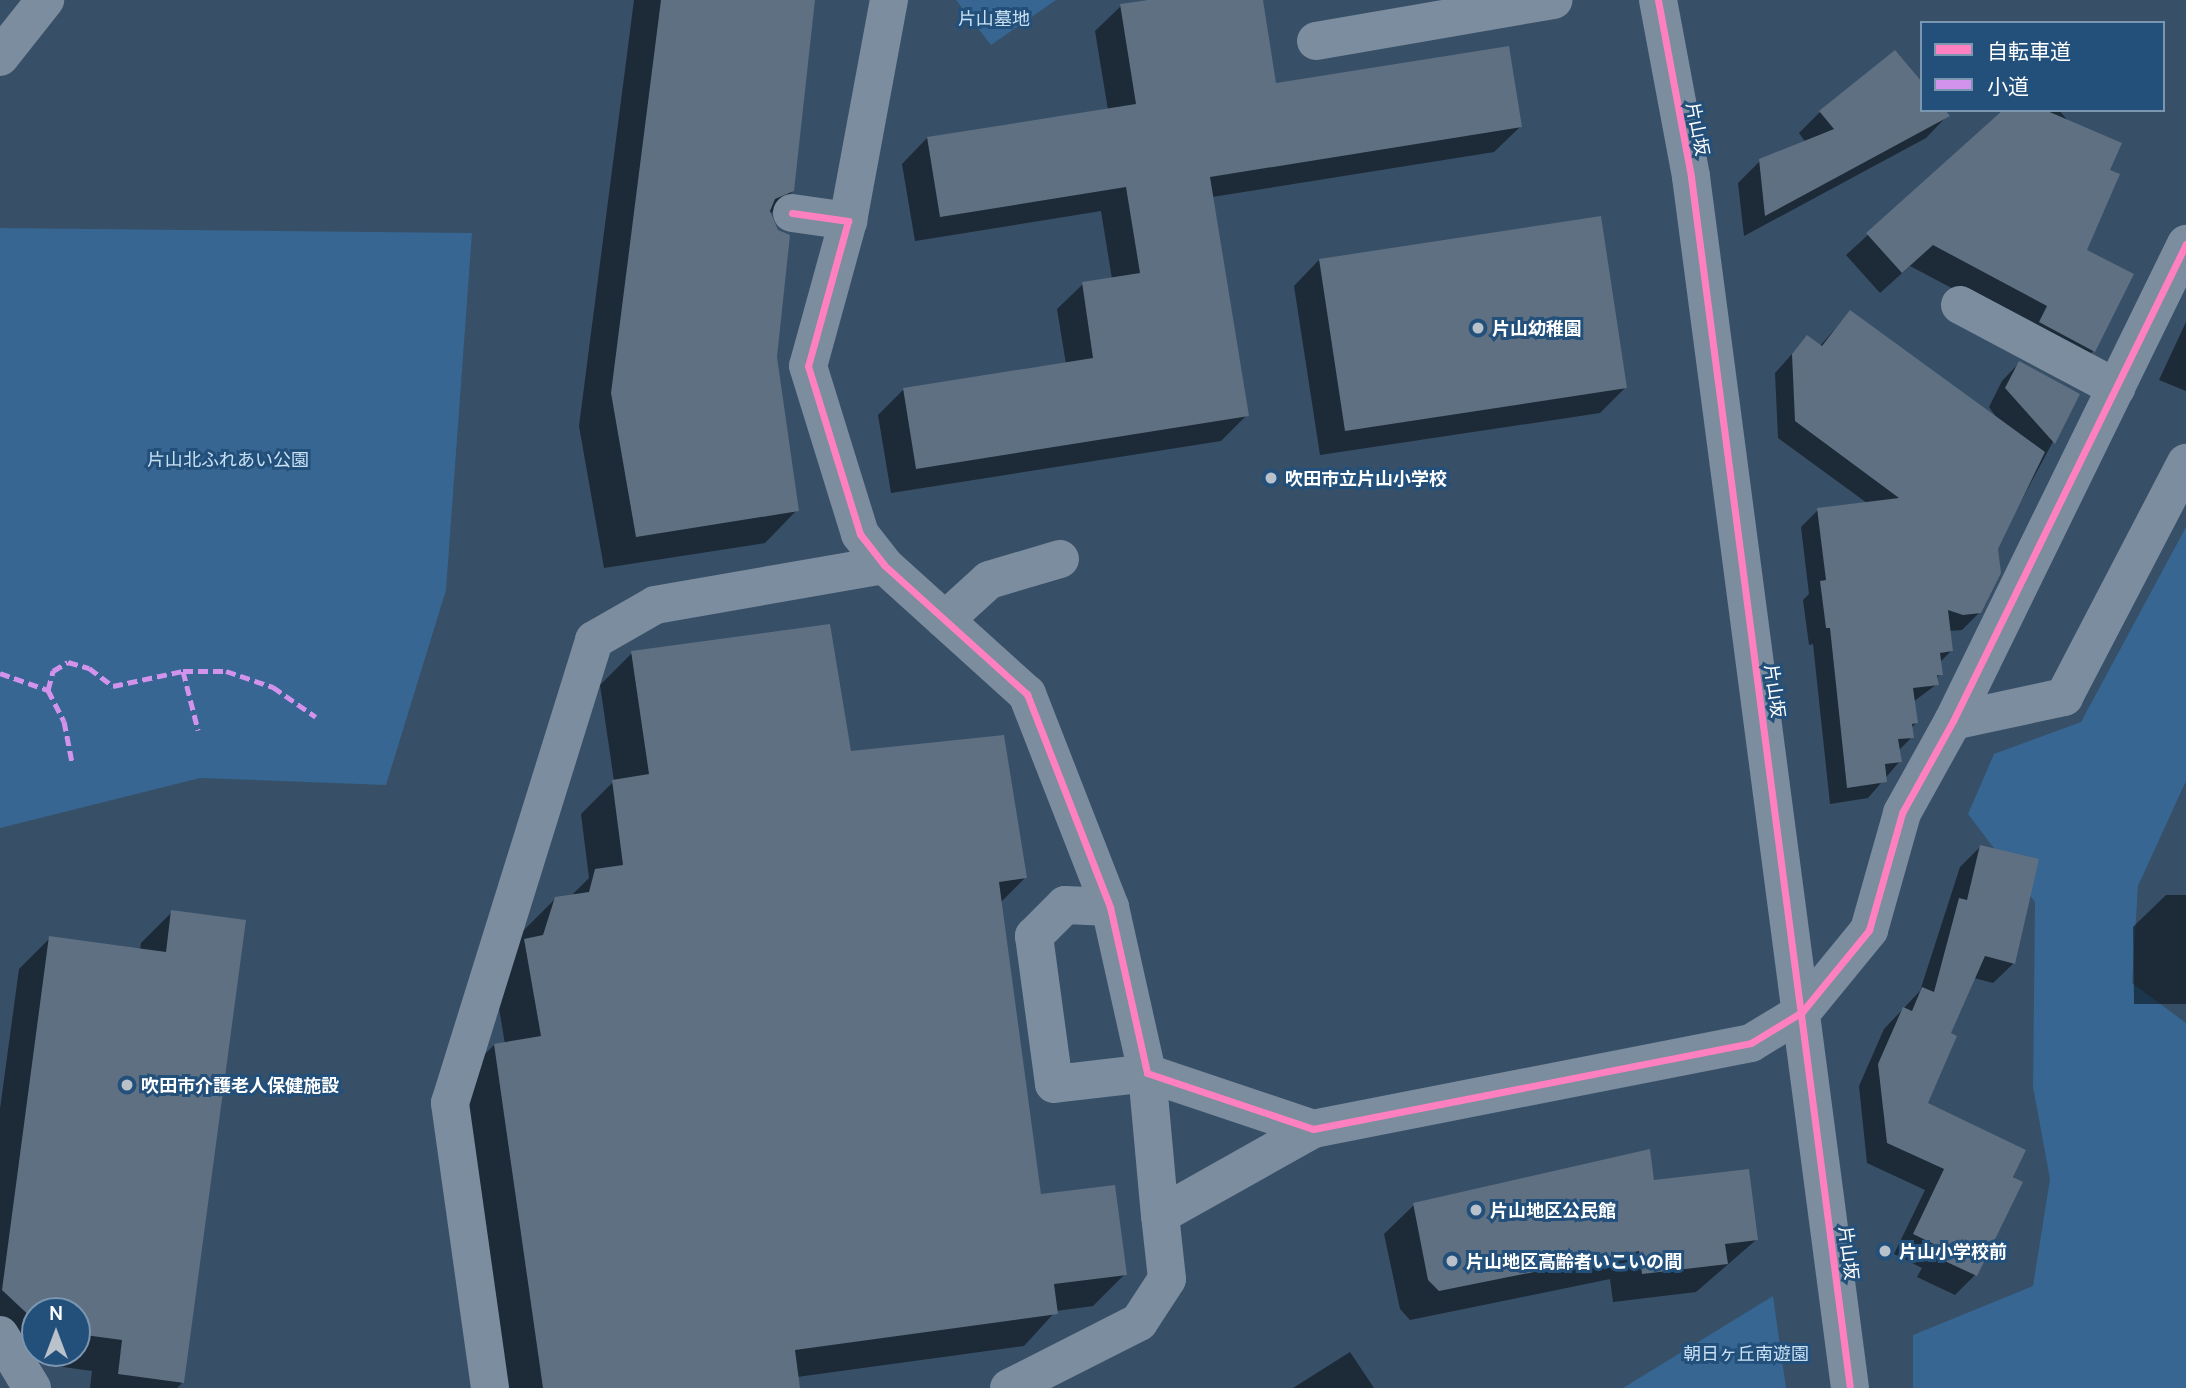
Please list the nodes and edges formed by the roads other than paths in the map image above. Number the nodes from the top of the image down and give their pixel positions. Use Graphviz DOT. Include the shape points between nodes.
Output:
graph roads {
  1 [pos="45,0"];
  2 [pos="889,0"];
  3 [pos="1553,0"];
  4 [pos="1658,0"];
  5 [pos="1316,41"];
  6 [pos="0,57"];
  7 [pos="792,213"];
  8 [pos="848,221"];
  9 [pos="2186,244"];
  10 [pos="1960,305"];
  11 [pos="2116,388"];
  12 [pos="2186,463"];
  13 [pos="1060,559"];
  14 [pos="884,565"];
  15 [pos="945,620"];
  16 [pos="1953,721"];
  17 [pos="1110,907"];
  18 [pos="1802,1012"];
  19 [pos="1147,1073"];
  20 [pos="1313,1129"];
  21 [pos="1160,1215"];
  22 [pos="0,1335"];
  23 [pos="32,1388"];
  24 [pos="490,1388"];
  25 [pos="1009,1388"];
  26 [pos="1850,1388"];
  1 -- 6 [label="street"];
  2 -- 8 [label="street"];
  3 -- 5 [label="street"];
  4 -- 18 [label="street, 片山坂" via="1691,177"];
  7 -- 8 [label="street"];
  8 -- 14 [label="street" via="808,366 860,534"];
  9 -- 11 [label="street"];
  10 -- 11 [label="street"];
  11 -- 16 [label="street"];
  12 -- 16 [label="street" via="2064,697"];
  13 -- 15 [label="street" via="989,580"];
  14 -- 15 [label="street"];
  14 -- 24 [label="street" via="655,605 594,640 450,1103"];
  15 -- 17 [label="street" via="1027,694"];
  16 -- 18 [label="street" via="1902,813 1869,929"];
  17 -- 19 [label="street"];
  17 -- 19 [label="street" via="1065,905 1034,936 1054,1084"];
  18 -- 20 [label="street" via="1751,1043"];
  18 -- 26 [label="street, 片山坂"];
  19 -- 20 [label="street"];
  19 -- 21 [label="street"];
  20 -- 21 [label="street"];
  21 -- 25 [label="street" via="1167,1279 1139,1322"];
  22 -- 23 [label="street"];
}
